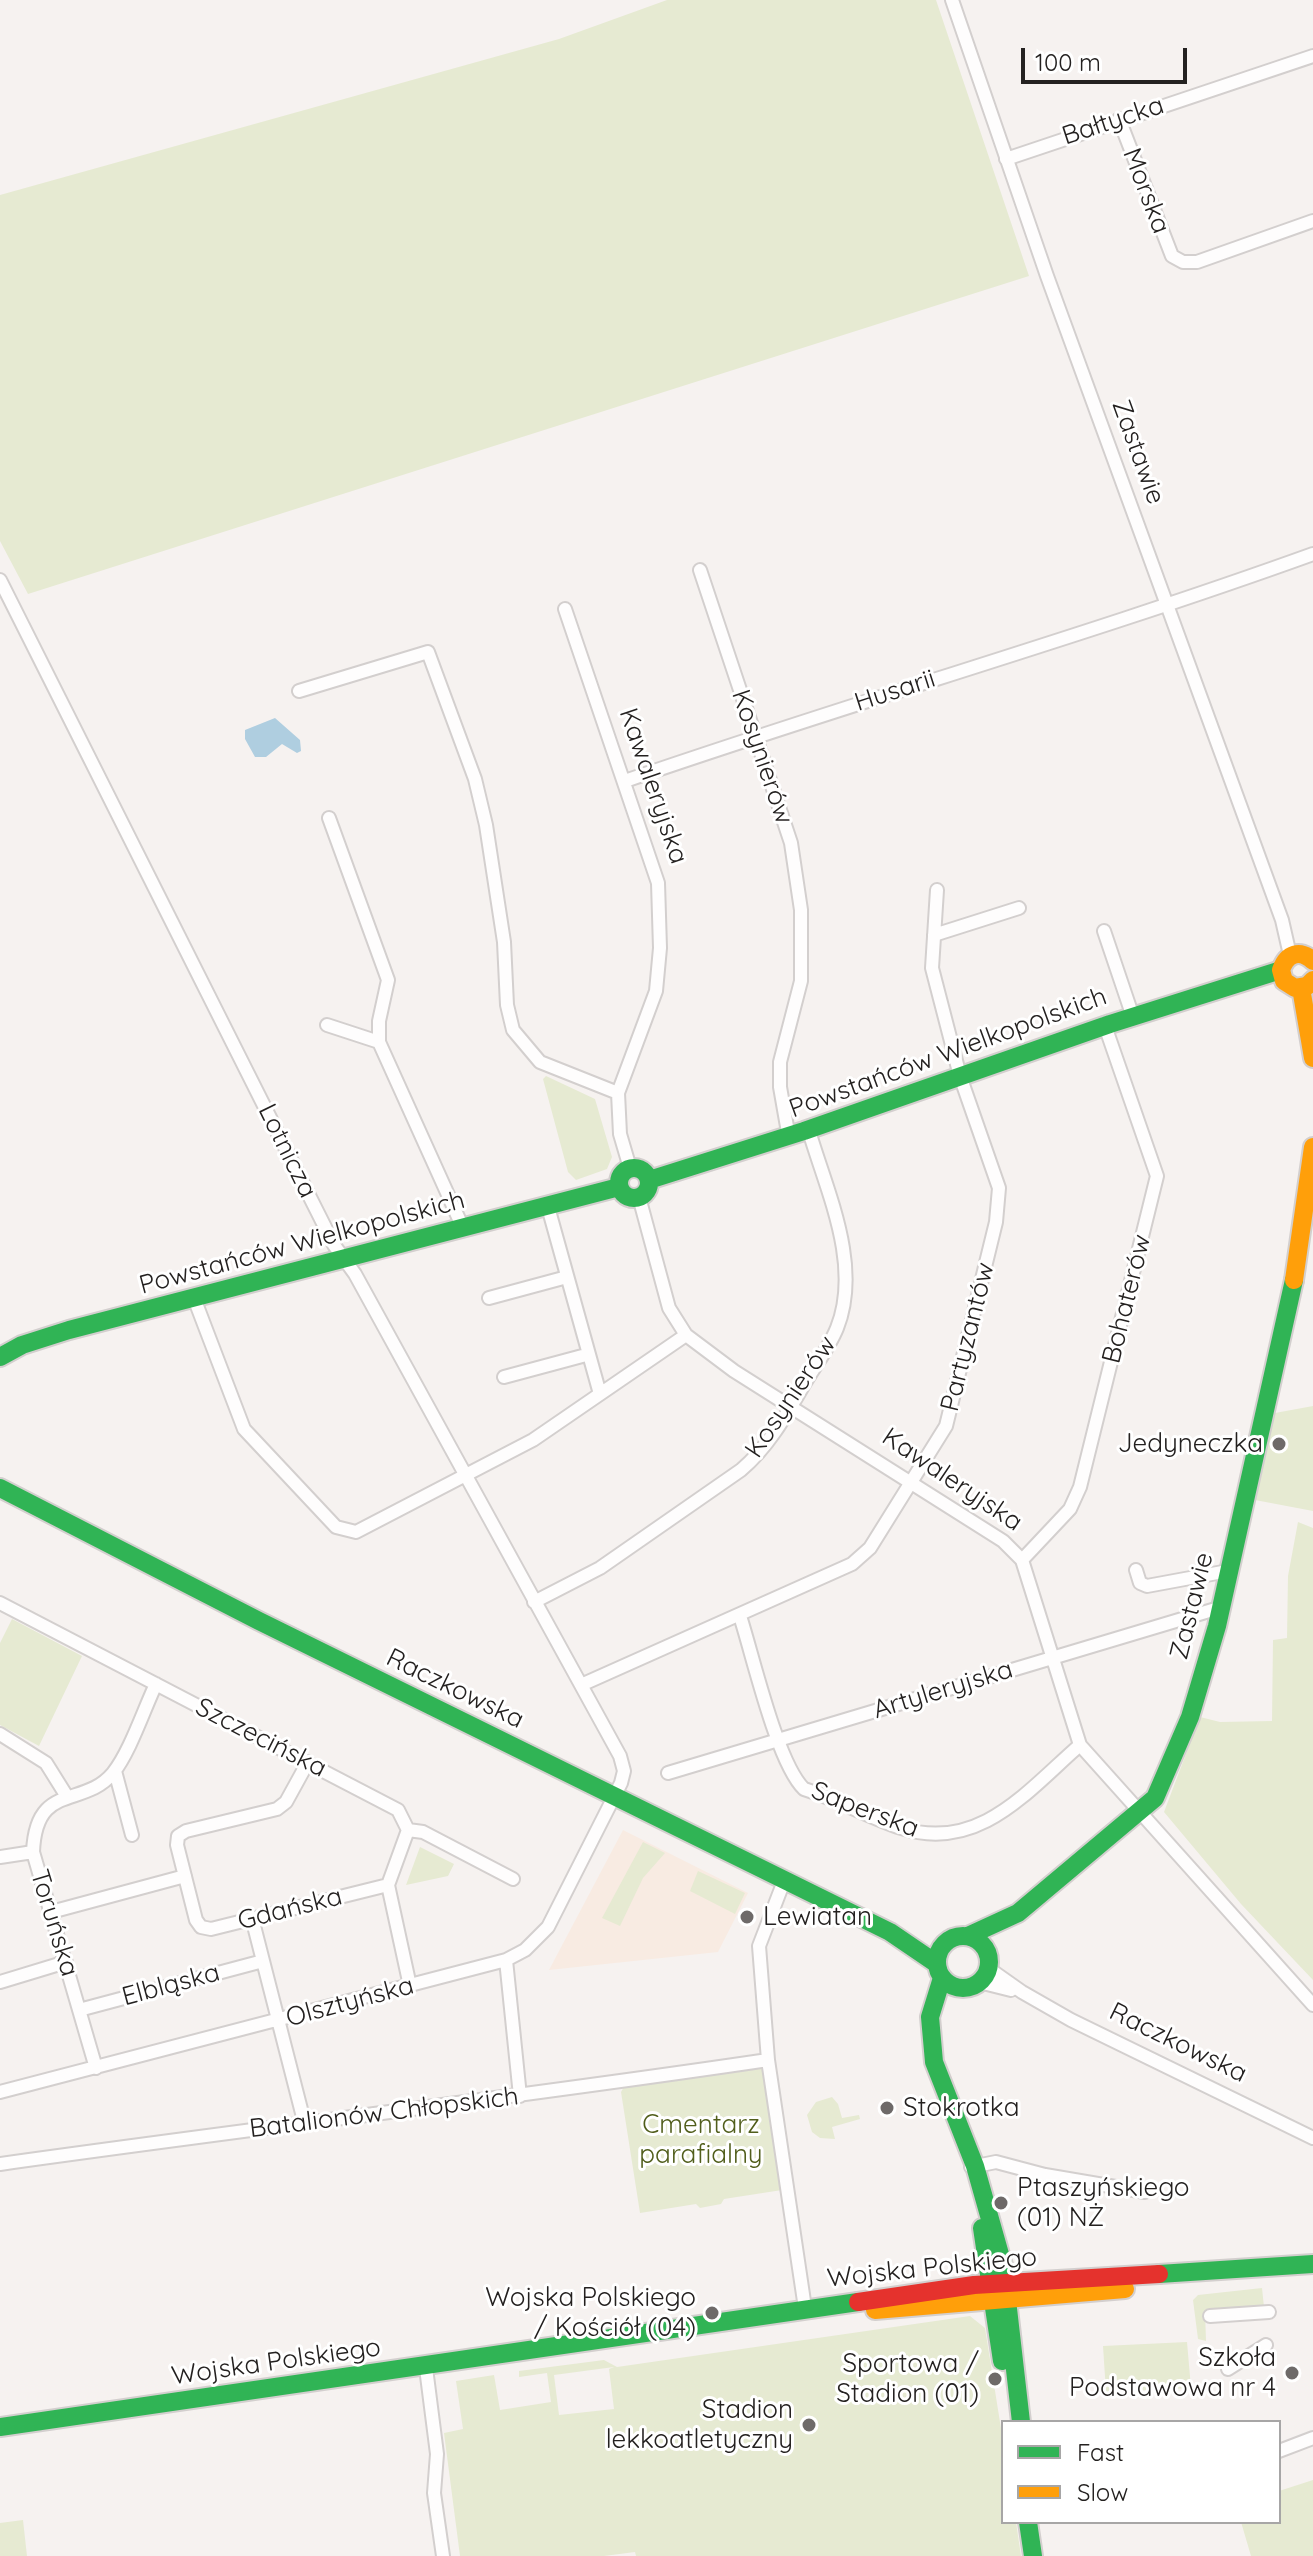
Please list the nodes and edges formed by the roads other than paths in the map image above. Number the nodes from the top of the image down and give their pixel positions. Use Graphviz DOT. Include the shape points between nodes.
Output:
graph roads {
  1 [pos="952,0"];
  2 [pos="1313,56"];
  3 [pos="1119,119"];
  4 [pos="1006,159"];
  5 [pos="1313,221"];
  6 [pos="1313,554"];
  7 [pos="700,570"];
  8 [pos="0,580"];
  9 [pos="1167,607"];
  10 [pos="565,609"];
  11 [pos="299,691"];
  12 [pos="754,736"];
  13 [pos="625,781"];
  14 [pos="329,818"];
  15 [pos="937,890"];
  16 [pos="1019,908"];
  17 [pos="1104,931"];
  18 [pos="934,935"];
  19 [pos="1298,970"];
  20 [pos="1132,1014"];
  21 [pos="1104,1023"];
  22 [pos="327,1025"];
  23 [pos="379,1042"];
  24 [pos="1313,1058"];
  25 [pos="960,1076"];
  26 [pos="618,1093"];
  27 [pos="809,1131"];
  28 [pos="789,1138"];
  29 [pos="1313,1147"];
  30 [pos="630,1168"];
  31 [pos="649,1180"];
  32 [pos="619,1187"];
  33 [pos="639,1197"];
  34 [pos="548,1207"];
  35 [pos="463,1228"];
  36 [pos="343,1259"];
  37 [pos="567,1277"];
  38 [pos="194,1298"];
  39 [pos="489,1298"];
  40 [pos="686,1335"];
  41 [pos="586,1355"];
  42 [pos="0,1357"];
  43 [pos="504,1377"];
  44 [pos="600,1394"];
  45 [pos="791,1407"];
  46 [pos="465,1478"];
  47 [pos="913,1483"];
  48 [pos="0,1488"];
  49 [pos="1022,1560"];
  50 [pos="1136,1570"];
  51 [pos="1228,1571"];
  52 [pos="534,1602"];
  53 [pos="0,1603"];
  54 [pos="1219,1608"];
  55 [pos="740,1616"];
  56 [pos="1055,1655"];
  57 [pos="156,1684"];
  58 [pos="581,1685"];
  59 [pos="0,1734"];
  60 [pos="779,1741"];
  61 [pos="1080,1745"];
  62 [pos="308,1762"];
  63 [pos="115,1771"];
  64 [pos="668,1773"];
  65 [pos="66,1795"];
  66 [pos="614,1798"];
  67 [pos="1140,1810"];
  68 [pos="408,1830"];
  69 [pos="132,1835"];
  70 [pos="33,1852"];
  71 [pos="0,1857"];
  72 [pos="185,1876"];
  73 [pos="513,1879"];
  74 [pos="784,1881"];
  75 [pos="388,1885"];
  76 [pos="51,1912"];
  77 [pos="1018,1913"];
  78 [pos="252,1918"];
  79 [pos="890,1932"];
  80 [pos="968,1936"];
  81 [pos="945,1943"];
  82 [pos="506,1960"];
  83 [pos="263,1961"];
  84 [pos="66,1962"];
  85 [pos="985,1969"];
  86 [pos="946,1977"];
  87 [pos="0,1982"];
  88 [pos="410,1986"];
  89 [pos="1313,2005"];
  90 [pos="79,2010"];
  91 [pos="277,2021"];
  92 [pos="768,2060"];
  93 [pos="96,2068"];
  94 [pos="0,2092"];
  95 [pos="520,2096"];
  96 [pos="304,2121"];
  97 [pos="1313,2138"];
  98 [pos="0,2164"];
  99 [pos="971,2167"];
  100 [pos="1145,2192"];
  101 [pos="1313,2264"];
  102 [pos="1313,2274"];
  103 [pos="999,2290"];
  104 [pos="805,2308"];
  105 [pos="1269,2312"];
  106 [pos="1210,2316"];
  107 [pos="1266,2345"];
  108 [pos="559,2348"];
  109 [pos="426,2368"];
  110 [pos="1228,2369"];
  111 [pos="1011,2420"];
  112 [pos="1021,2420"];
  113 [pos="0,2427"];
  114 [pos="1313,2438"];
  115 [pos="1281,2450"];
  116 [pos="1029,2525"];
  117 [pos="443,2556"];
  118 [pos="1033,2556"];
  1 -- 4 [label="street, Zastawie"];
  2 -- 3 [label="street, Bałtycka"];
  3 -- 4 [label="street, Bałtycka"];
  3 -- 5 [label="street, Morska" via="1172,256 1183,262 1197,262"];
  4 -- 9 [label="street, Zastawie"];
  6 -- 9 [label="street, Husarii"];
  7 -- 12 [label="street, Kosynierów"];
  8 -- 36 [label="street, Lotnicza"];
  9 -- 12 [label="street, Husarii"];
  9 -- 19 [label="street, Zastawie"];
  10 -- 13 [label="street, Kawaleryjska"];
  11 -- 26 [label="street" via="428,652 475,779 486,825 513,1030 540,1062"];
  12 -- 13 [label="street, Husarii"];
  12 -- 28 [label="street, Kosynierów" via="791,843 801,910 801,981 780,1062"];
  13 -- 26 [label="street, Kawaleryjska" via="658,883 660,948 656,991"];
  14 -- 23 [label="street" via="388,980"];
  15 -- 18 [label="street, Partyzantów"];
  16 -- 18 [label="street"];
  17 -- 20 [label="street"];
  18 -- 25 [label="street, Partyzantów" via="932,968"];
  19 -- 20 [label="street, Powstańców Wielkopolskich"];
  19 -- 24 [label="street, Zastawie"];
  20 -- 21 [label="street, Powstańców Wielkopolskich"];
  21 -- 25 [label="street, Powstańców Wielkopolskich"];
  21 -- 49 [label="street, Bohaterów" via="1157,1176 1080,1487 1070,1509"];
  22 -- 23 [label="street"];
  23 -- 35 [label="street"];
  25 -- 27 [label="street, Powstańców Wielkopolskich"];
  25 -- 47 [label="street, Partyzantów" via="995,1170 999,1204 954,1401 946,1426"];
  26 -- 30 [label="street, Kawaleryjska" via="620,1134"];
  27 -- 28 [label="street, Powstańców Wielkopolskich"];
  27 -- 45 [label="street, Kosynierów" via="845,1253 846,1281 836,1329"];
  28 -- 31 [label="street, Powstańców Wielkopolskich"];
  29 -- 51 [label="street, Zastawie" via="1296,1271"];
  30 -- 31 [label="street" via="642,1170"];
  30 -- 32 [label="street"];
  31 -- 33 [label="street"];
  32 -- 33 [label="street" via="625,1195"];
  32 -- 34 [label="street, Powstańców Wielkopolskich"];
  33 -- 40 [label="street, Kawaleryjska" via="669,1308"];
  34 -- 35 [label="street, Powstańców Wielkopolskich"];
  34 -- 37 [label="street"];
  35 -- 36 [label="street, Powstańców Wielkopolskich"];
  36 -- 38 [label="street, Powstańców Wielkopolskich"];
  36 -- 46 [label="street, Lotnicza"];
  37 -- 39 [label="street"];
  37 -- 41 [label="street"];
  38 -- 42 [label="street, Powstańców Wielkopolskich" via="37,1339"];
  38 -- 46 [label="street" via="244,1429 336,1527 365,1529"];
  40 -- 44 [label="street"];
  40 -- 45 [label="street, Kawaleryjska"];
  41 -- 43 [label="street"];
  41 -- 44 [label="street"];
  44 -- 46 [label="street"];
  45 -- 47 [label="street, Kawaleryjska"];
  45 -- 52 [label="street, Kosynierów" via="760,1453 741,1470 600,1568"];
  46 -- 52 [label="street, Lotnicza"];
  47 -- 49 [label="street, Kawaleryjska" via="1003,1541"];
  47 -- 55 [label="street, Partyzantów" via="870,1548 852,1564"];
  48 -- 66 [label="street, Raczkowska"];
  49 -- 56 [label="street, Kawaleryjska"];
  50 -- 51 [label="street" via="1140,1583 1147,1586"];
  51 -- 54 [label="street, Zastawie"];
  52 -- 58 [label="street, Lotnicza"];
  53 -- 57 [label="street, Szczecińska"];
  54 -- 56 [label="street, Artyleryjska"];
  54 -- 67 [label="street, Zastawie" via="1186,1731 1155,1798"];
  55 -- 58 [label="street, Partyzantów"];
  55 -- 60 [label="street, Saperska"];
  56 -- 60 [label="street, Artyleryjska"];
  56 -- 61 [label="street, Kawaleryjska"];
  57 -- 62 [label="street, Szczecińska"];
  57 -- 63 [label="street"];
  58 -- 66 [label="street, Lotnicza" via="622,1764"];
  59 -- 65 [label="street" via="46,1763"];
  60 -- 61 [label="street, Saperska" via="804,1789 899,1827 942,1835 985,1825"];
  60 -- 64 [label="street, Artyleryjska"];
  61 -- 67 [label="street, Kawaleryjska"];
  62 -- 68 [label="street, Szczecińska" via="398,1810"];
  62 -- 72 [label="street" via="277,1809 178,1836"];
  63 -- 65 [label="street" via="100,1786"];
  63 -- 69 [label="street"];
  65 -- 70 [label="street, Toruńska" via="45,1812"];
  66 -- 74 [label="street, Raczkowska"];
  66 -- 82 [label="street, Olsztyńska" via="548,1927 532,1945"];
  67 -- 77 [label="street"];
  67 -- 89 [label="street"];
  68 -- 73 [label="street, Szczecińska" via="423,1832"];
  68 -- 75 [label="street"];
  70 -- 71 [label="street"];
  70 -- 76 [label="street, Toruńska"];
  72 -- 76 [label="street"];
  72 -- 78 [label="street, Gdańska" via="201,1927"];
  74 -- 79 [label="street, Raczkowska"];
  74 -- 92 [label="street" via="759,1946"];
  75 -- 78 [label="street, Gdańska"];
  75 -- 88 [label="street"];
  76 -- 84 [label="street, Toruńska"];
  77 -- 80 [label="street"];
  77 -- 85 [label="street"];
  78 -- 83 [label="street"];
  79 -- 81 [label="street, Raczkowska"];
  79 -- 86 [label="street, Raczkowska"];
  80 -- 81 [label="street"];
  80 -- 85 [label="street" via="981,1943"];
  81 -- 86 [label="street"];
  82 -- 88 [label="street, Olsztyńska"];
  82 -- 95 [label="street"];
  83 -- 90 [label="street, Elbląska"];
  83 -- 91 [label="street"];
  84 -- 87 [label="street"];
  84 -- 90 [label="street, Toruńska"];
  85 -- 86 [label="street"];
  85 -- 97 [label="street, Raczkowska"];
  86 -- 99 [label="street" via="930,2017 932,2052"];
  88 -- 91 [label="street, Olsztyńska"];
  90 -- 93 [label="street, Toruńska"];
  91 -- 93 [label="street, Olsztyńska"];
  91 -- 96 [label="street"];
  92 -- 95 [label="street, Batalionów Chłopskich"];
  92 -- 104 [label="street"];
  93 -- 94 [label="street, Olsztyńska"];
  95 -- 96 [label="street, Batalionów Chłopskich"];
  96 -- 98 [label="street, Batalionów Chłopskich"];
  99 -- 100 [label="street" via="996,2162"];
  99 -- 103 [label="street"];
  101 -- 103 [label="street, Wojska Polskiego"];
  102 -- 103 [label="street, Wojska Polskiego"];
  103 -- 104 [label="street, Wojska Polskiego"];
  103 -- 108 [label="street, Wojska Polskiego" via="616,2346"];
  103 -- 111 [label="street"];
  103 -- 112 [label="street"];
  104 -- 108 [label="street, Wojska Polskiego"];
  105 -- 106 [label="street"];
  107 -- 110 [label="street"];
  108 -- 109 [label="street, Wojska Polskiego"];
  109 -- 113 [label="street, Wojska Polskiego"];
  109 -- 117 [label="street"];
  114 -- 115 [label="street"];
  116 -- 118 [label="street"];
}
